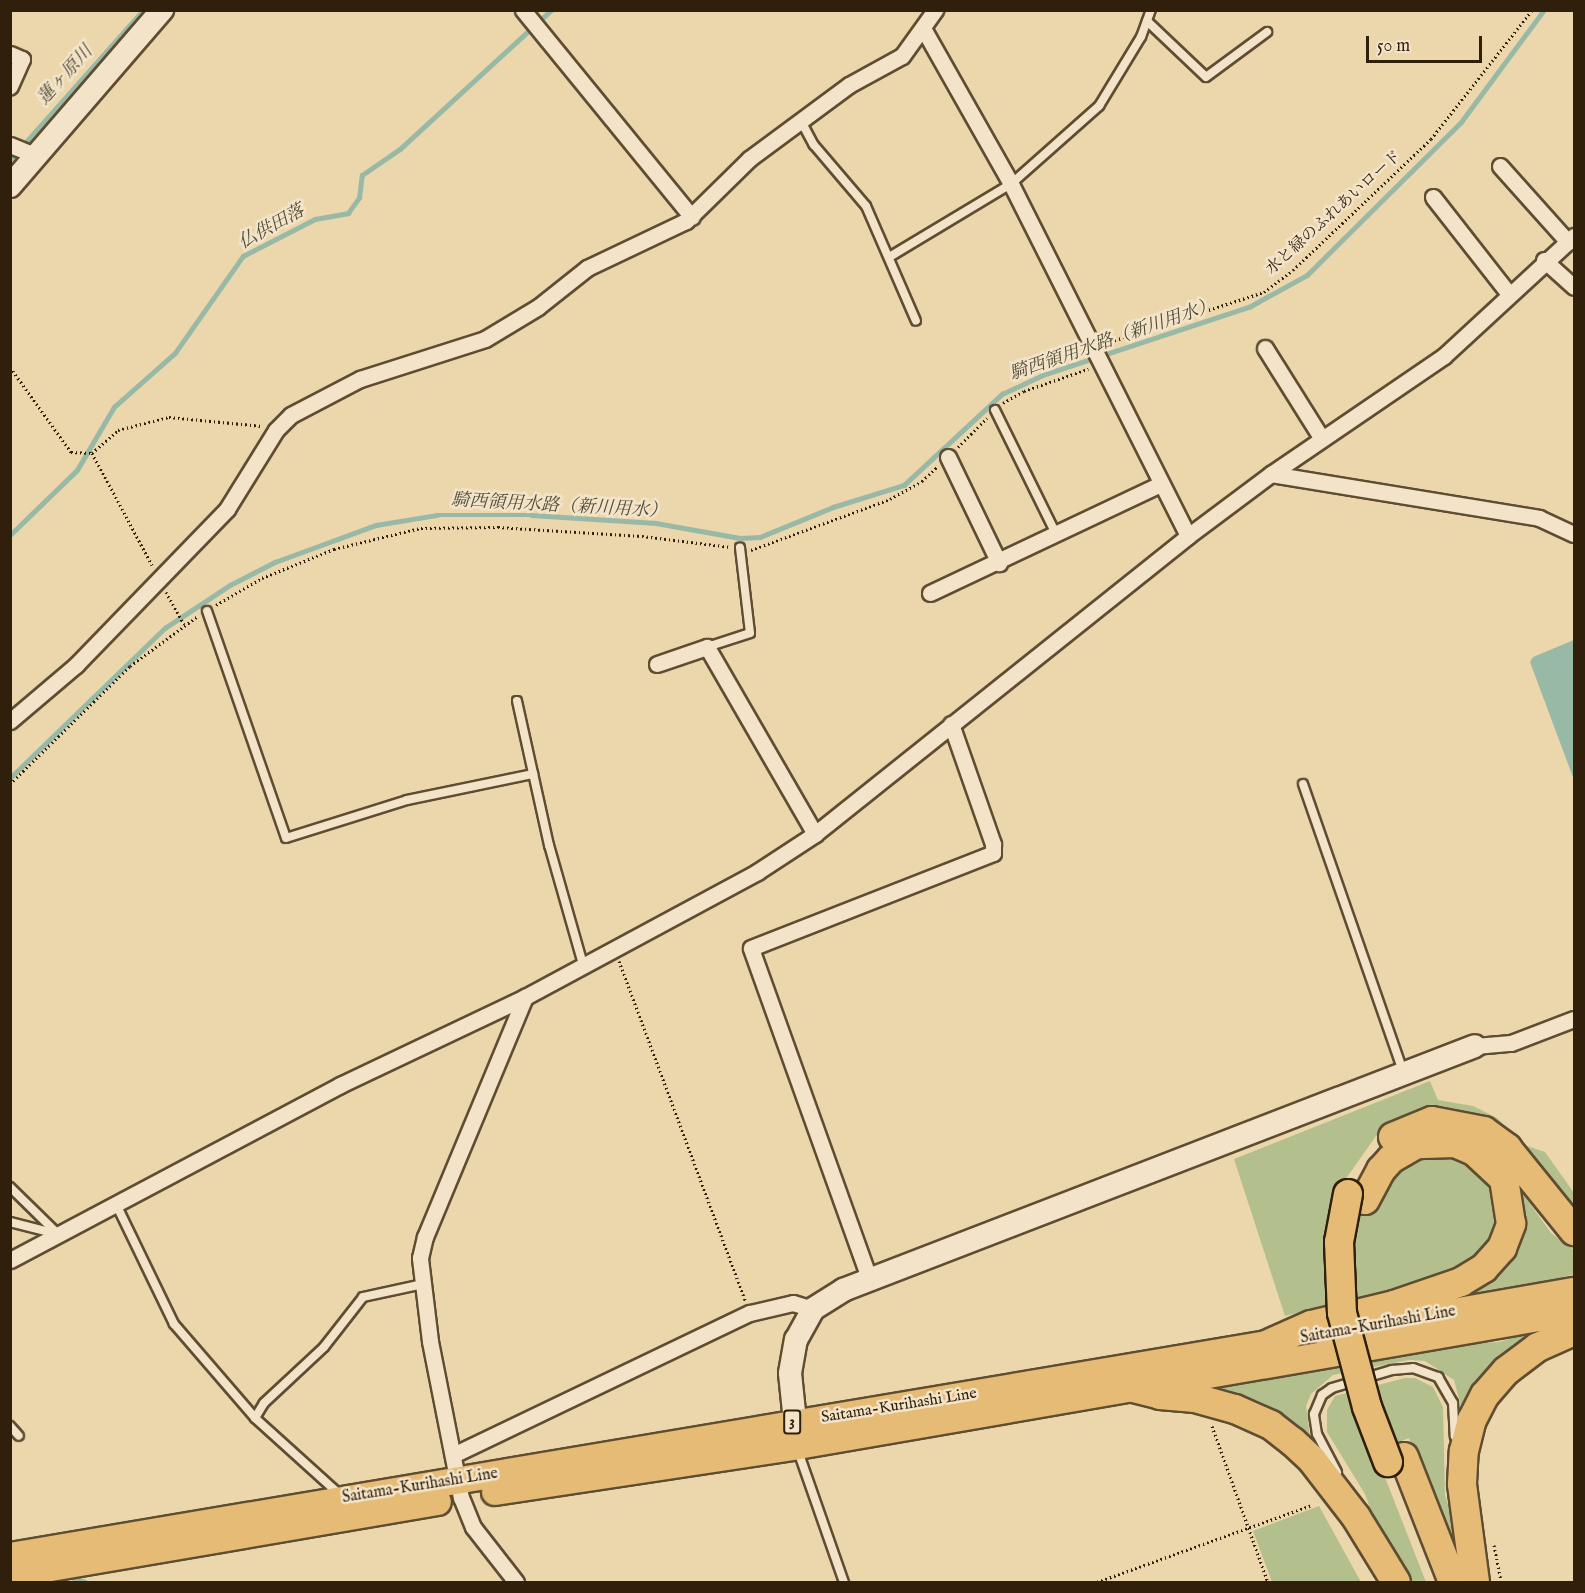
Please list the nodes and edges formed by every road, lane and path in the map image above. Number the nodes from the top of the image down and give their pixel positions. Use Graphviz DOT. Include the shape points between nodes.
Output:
graph roads {
  1 [pos="162,10"];
  2 [pos="523,10"];
  3 [pos="935,10"];
  4 [pos="1151,10"];
  5 [pos="1532,10"];
  6 [pos="1147,21"];
  7 [pos="924,30"];
  8 [pos="1267,32"];
  9 [pos="10,54"];
  10 [pos="10,86"];
  11 [pos="801,121"];
  12 [pos="10,145"];
  13 [pos="37,156"];
  14 [pos="1500,166"];
  15 [pos="1011,184"];
  16 [pos="10,186"];
  17 [pos="1433,197"];
  18 [pos="692,217"];
  19 [pos="1571,239"];
  20 [pos="891,256"];
  21 [pos="1544,260"];
  22 [pos="1575,287"];
  23 [pos="1509,294"];
  24 [pos="916,321"];
  25 [pos="1093,348"];
  26 [pos="1265,348"];
  27 [pos="1101,364"];
  28 [pos="10,367"];
  29 [pos="995,410"];
  30 [pos="276,430"];
  31 [pos="1322,439"];
  32 [pos="92,453"];
  33 [pos="948,457"];
  34 [pos="1271,474"];
  35 [pos="1161,484"];
  36 [pos="1575,534"];
  37 [pos="1056,535"];
  38 [pos="1188,536"];
  39 [pos="740,548"];
  40 [pos="999,563"];
  41 [pos="159,578"];
  42 [pos="930,593"];
  43 [pos="207,611"];
  44 [pos="183,622"];
  45 [pos="706,647"];
  46 [pos="657,664"];
  47 [pos="517,701"];
  48 [pos="10,721"];
  49 [pos="951,724"];
  50 [pos="533,774"];
  51 [pos="10,784"];
  52 [pos="1303,784"];
  53 [pos="815,834"];
  54 [pos="614,946"];
  55 [pos="583,964"];
  56 [pos="525,997"];
  57 [pos="1575,1019"];
  58 [pos="1475,1046"];
  59 [pos="1404,1073"];
  60 [pos="10,1187"];
  61 [pos="1357,1197"];
  62 [pos="116,1204"];
  63 [pos="10,1221"];
  64 [pos="1575,1231"];
  65 [pos="59,1234"];
  66 [pos="10,1260"];
  67 [pos="868,1278"];
  68 [pos="423,1284"];
  69 [pos="1575,1291"];
  70 [pos="813,1309"];
  71 [pos="1575,1312"];
  72 [pos="750,1313"];
  73 [pos="1575,1331"];
  74 [pos="1266,1345"];
  75 [pos="1129,1387"];
  76 [pos="1208,1415"];
  77 [pos="255,1418"];
  78 [pos="10,1426"];
  79 [pos="796,1434"];
  80 [pos="19,1436"];
  81 [pos="1454,1443"];
  82 [pos="453,1455"];
  83 [pos="1396,1459"];
  84 [pos="1453,1471"];
  85 [pos="460,1489"];
  86 [pos="345,1499"];
  87 [pos="1312,1505"];
  88 [pos="1356,1517"];
  89 [pos="1465,1519"];
  90 [pos="1249,1529"];
  91 [pos="10,1556"];
  92 [pos="10,1575"];
  93 [pos="516,1582"];
  94 [pos="844,1582"];
  95 [pos="1097,1582"];
  96 [pos="1268,1582"];
  97 [pos="1396,1582"];
  98 [pos="1433,1582"];
  99 [pos="1453,1582"];
  100 [pos="1475,1582"];
  1 -- 13 [label="street"];
  2 -- 18 [label="street"];
  3 -- 7 [label="street"];
  4 -- 6 [label="lane"];
  5 -- 25 [label="path, 水と緑のふれあいロード" via="1431,139 1293,270 1264,292"];
  6 -- 8 [label="lane" via="1206,77"];
  6 -- 15 [label="lane" via="1099,106"];
  7 -- 11 [label="street" via="902,56 849,85"];
  7 -- 15 [label="street"];
  9 -- 10 [label="street" via="22,59"];
  11 -- 18 [label="street" via="749,159"];
  11 -- 20 [label="lane" via="814,145 866,206"];
  12 -- 13 [label="street"];
  13 -- 16 [label="street"];
  14 -- 19 [label="street"];
  15 -- 20 [label="lane"];
  15 -- 25 [label="street"];
  17 -- 23 [label="street"];
  18 -- 30 [label="street" via="587,268 538,307 485,339 360,379 301,407"];
  19 -- 21 [label="street"];
  20 -- 24 [label="lane"];
  21 -- 22 [label="street"];
  21 -- 23 [label="street"];
  23 -- 31 [label="street" via="1444,356"];
  25 -- 27 [label="street"];
  26 -- 31 [label="street"];
  27 -- 29 [label="path" via="1024,390"];
  27 -- 35 [label="street"];
  28 -- 32 [label="path" via="72,452"];
  29 -- 33 [label="path"];
  29 -- 37 [label="lane"];
  30 -- 32 [label="path" via="169,417 118,430"];
  30 -- 41 [label="street" via="234,501"];
  31 -- 34 [label="street"];
  32 -- 41 [label="path"];
  33 -- 39 [label="path" via="922,481 890,499 754,550"];
  33 -- 40 [label="street"];
  34 -- 36 [label="street" via="1539,518"];
  34 -- 38 [label="street"];
  35 -- 37 [label="street"];
  35 -- 38 [label="street"];
  37 -- 40 [label="street"];
  38 -- 49 [label="street"];
  39 -- 43 [label="path" via="642,536 498,527 421,528 334,549 262,578"];
  39 -- 45 [label="lane" via="750,633"];
  40 -- 42 [label="street"];
  41 -- 44 [label="path"];
  41 -- 48 [label="street" via="76,665"];
  43 -- 44 [label="path"];
  43 -- 50 [label="lane" via="286,838 407,800"];
  44 -- 51 [label="path" via="130,666"];
  45 -- 46 [label="street"];
  45 -- 53 [label="street"];
  47 -- 50 [label="lane"];
  49 -- 53 [label="street"];
  49 -- 67 [label="street" via="993,853 751,948"];
  50 -- 55 [label="lane"];
  52 -- 59 [label="lane"];
  53 -- 54 [label="street" via="757,872"];
  54 -- 55 [label="street"];
  54 -- 72 [label="path"];
  55 -- 56 [label="street"];
  56 -- 62 [label="street" via="340,1085"];
  56 -- 68 [label="street" via="425,1237 420,1258"];
  57 -- 58 [label="street" via="1511,1043"];
  58 -- 59 [label="street"];
  59 -- 67 [label="street"];
  60 -- 65 [label="lane"];
  61 -- 64 [label="highway" via="1364,1161 1384,1142 1432,1121 1460,1124 1484,1131 1507,1148"];
  61 -- 74 [label="highway" via="1391,1159 1417,1144 1455,1143 1474,1151 1504,1179 1511,1224 1502,1248 1484,1268 1461,1282 1394,1305 1311,1325"];
  61 -- 83 [label="highway" via="1358,1298 1369,1358"];
  62 -- 65 [label="street"];
  62 -- 77 [label="lane" via="174,1324"];
  63 -- 65 [label="lane"];
  65 -- 66 [label="street"];
  67 -- 70 [label="street"];
  68 -- 77 [label="lane" via="363,1297 324,1347 264,1403"];
  68 -- 82 [label="street"];
  69 -- 74 [label="main road, Saitama-Kurihashi Line / 3"];
  70 -- 72 [label="street" via="793,1303"];
  70 -- 79 [label="street" via="791,1357"];
  71 -- 75 [label="main road, Saitama-Kurihashi Line / 3"];
  72 -- 82 [label="street"];
  73 -- 89 [label="highway" via="1555,1337 1521,1359 1482,1400 1464,1451"];
  74 -- 79 [label="main road, Saitama-Kurihashi Line / 3"];
  75 -- 79 [label="main road, Saitama-Kurihashi Line / 3"];
  75 -- 88 [label="highway" via="1195,1398 1235,1409 1271,1425 1312,1460"];
  76 -- 90 [label="path"];
  77 -- 86 [label="lane"];
  78 -- 80 [label="lane"];
  79 -- 85 [label="main road, Saitama-Kurihashi Line / 3"];
  79 -- 94 [label="lane"];
  81 -- 88 [label="lane" via="1453,1403 1446,1387 1426,1371 1392,1370 1332,1388 1322,1395 1314,1414 1317,1434"];
  82 -- 85 [label="street"];
  83 -- 98 [label="highway"];
  83 -- 99 [label="highway"];
  84 -- 89 [label="lane" via="1457,1504"];
  85 -- 86 [label="main road, Saitama-Kurihashi Line / 3"];
  85 -- 92 [label="main road, Saitama-Kurihashi Line / 3"];
  85 -- 93 [label="street" via="473,1527"];
  86 -- 91 [label="main road, Saitama-Kurihashi Line / 3"];
  87 -- 90 [label="path"];
  88 -- 97 [label="highway"];
  89 -- 100 [label="highway"];
  90 -- 95 [label="path"];
  90 -- 96 [label="path"];
}
